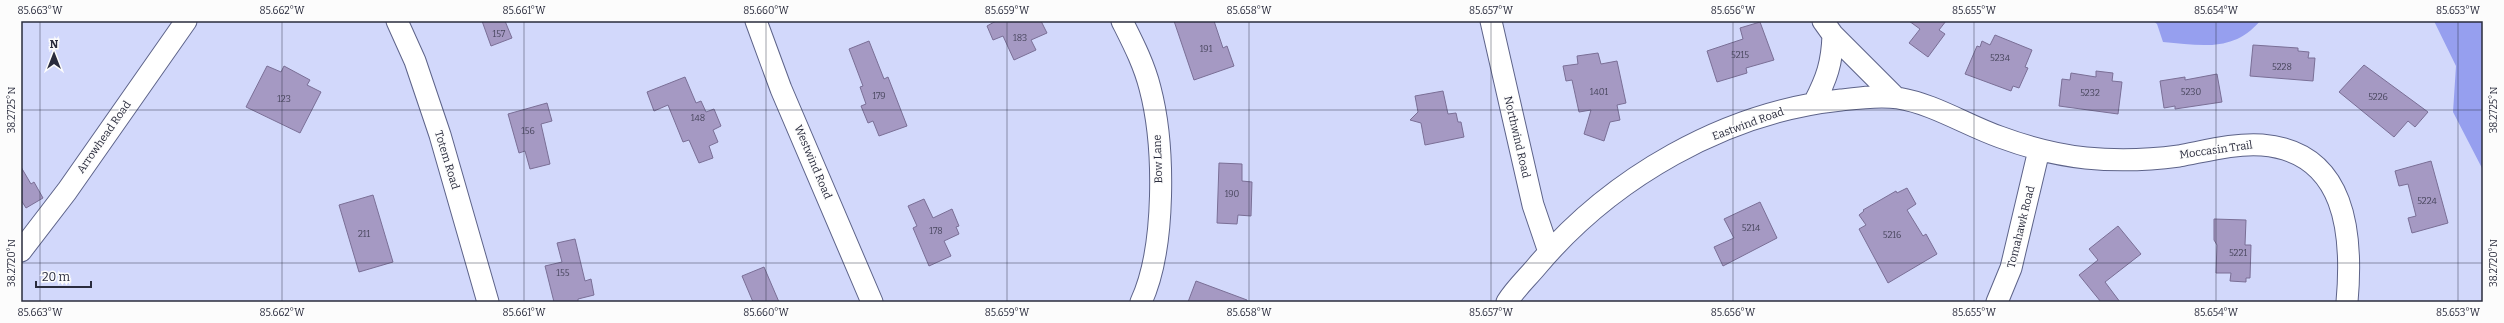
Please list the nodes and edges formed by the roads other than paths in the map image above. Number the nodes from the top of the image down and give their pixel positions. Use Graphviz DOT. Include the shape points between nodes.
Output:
graph roads {
  1 [pos="186,21"];
  2 [pos="397,21"];
  3 [pos="756,21"];
  4 [pos="1122,21"];
  5 [pos="1491,21"];
  6 [pos="1828,28"];
  7 [pos="1895,97"];
  8 [pos="1814,103"];
  9 [pos="2039,150"];
  10 [pos="21,251"];
  11 [pos="1549,252"];
  12 [pos="488,302"];
  13 [pos="872,302"];
  14 [pos="1141,302"];
  15 [pos="1507,302"];
  16 [pos="1997,302"];
  17 [pos="2347,302"];
  1 -- 10 [label="street, Arrowhead Road" via="67,191"];
  2 -- 12 [label="street, Totem Road" via="415,61 440,135"];
  3 -- 13 [label="street, Westwind Road" via="781,89"];
  4 -- 14 [label="street, Bow Lane" via="1139,54 1150,88 1157,124 1160,170 1159,227 1152,269"];
  5 -- 11 [label="street, Northwind Road" via="1533,205"];
  6 -- 7 [label="street"];
  6 -- 8 [label="street" via="1832,61"];
  7 -- 8 [label="street, Eastwind Road"];
  7 -- 9 [label="street, Eastwind Road" via="1920,103 1999,137"];
  8 -- 11 [label="street, Eastwind Road" via="1751,121 1696,143 1648,169 1597,206"];
  9 -- 16 [label="street, Tomahawk Road" via="2011,268"];
  9 -- 17 [label="street, Moccasin Trail" via="2085,158 2132,159 2261,145 2274,146 2294,154 2308,161 2327,179 2335,190 2344,212 2349,286"];
  11 -- 15 [label="street, Eastwind Road"];
}
